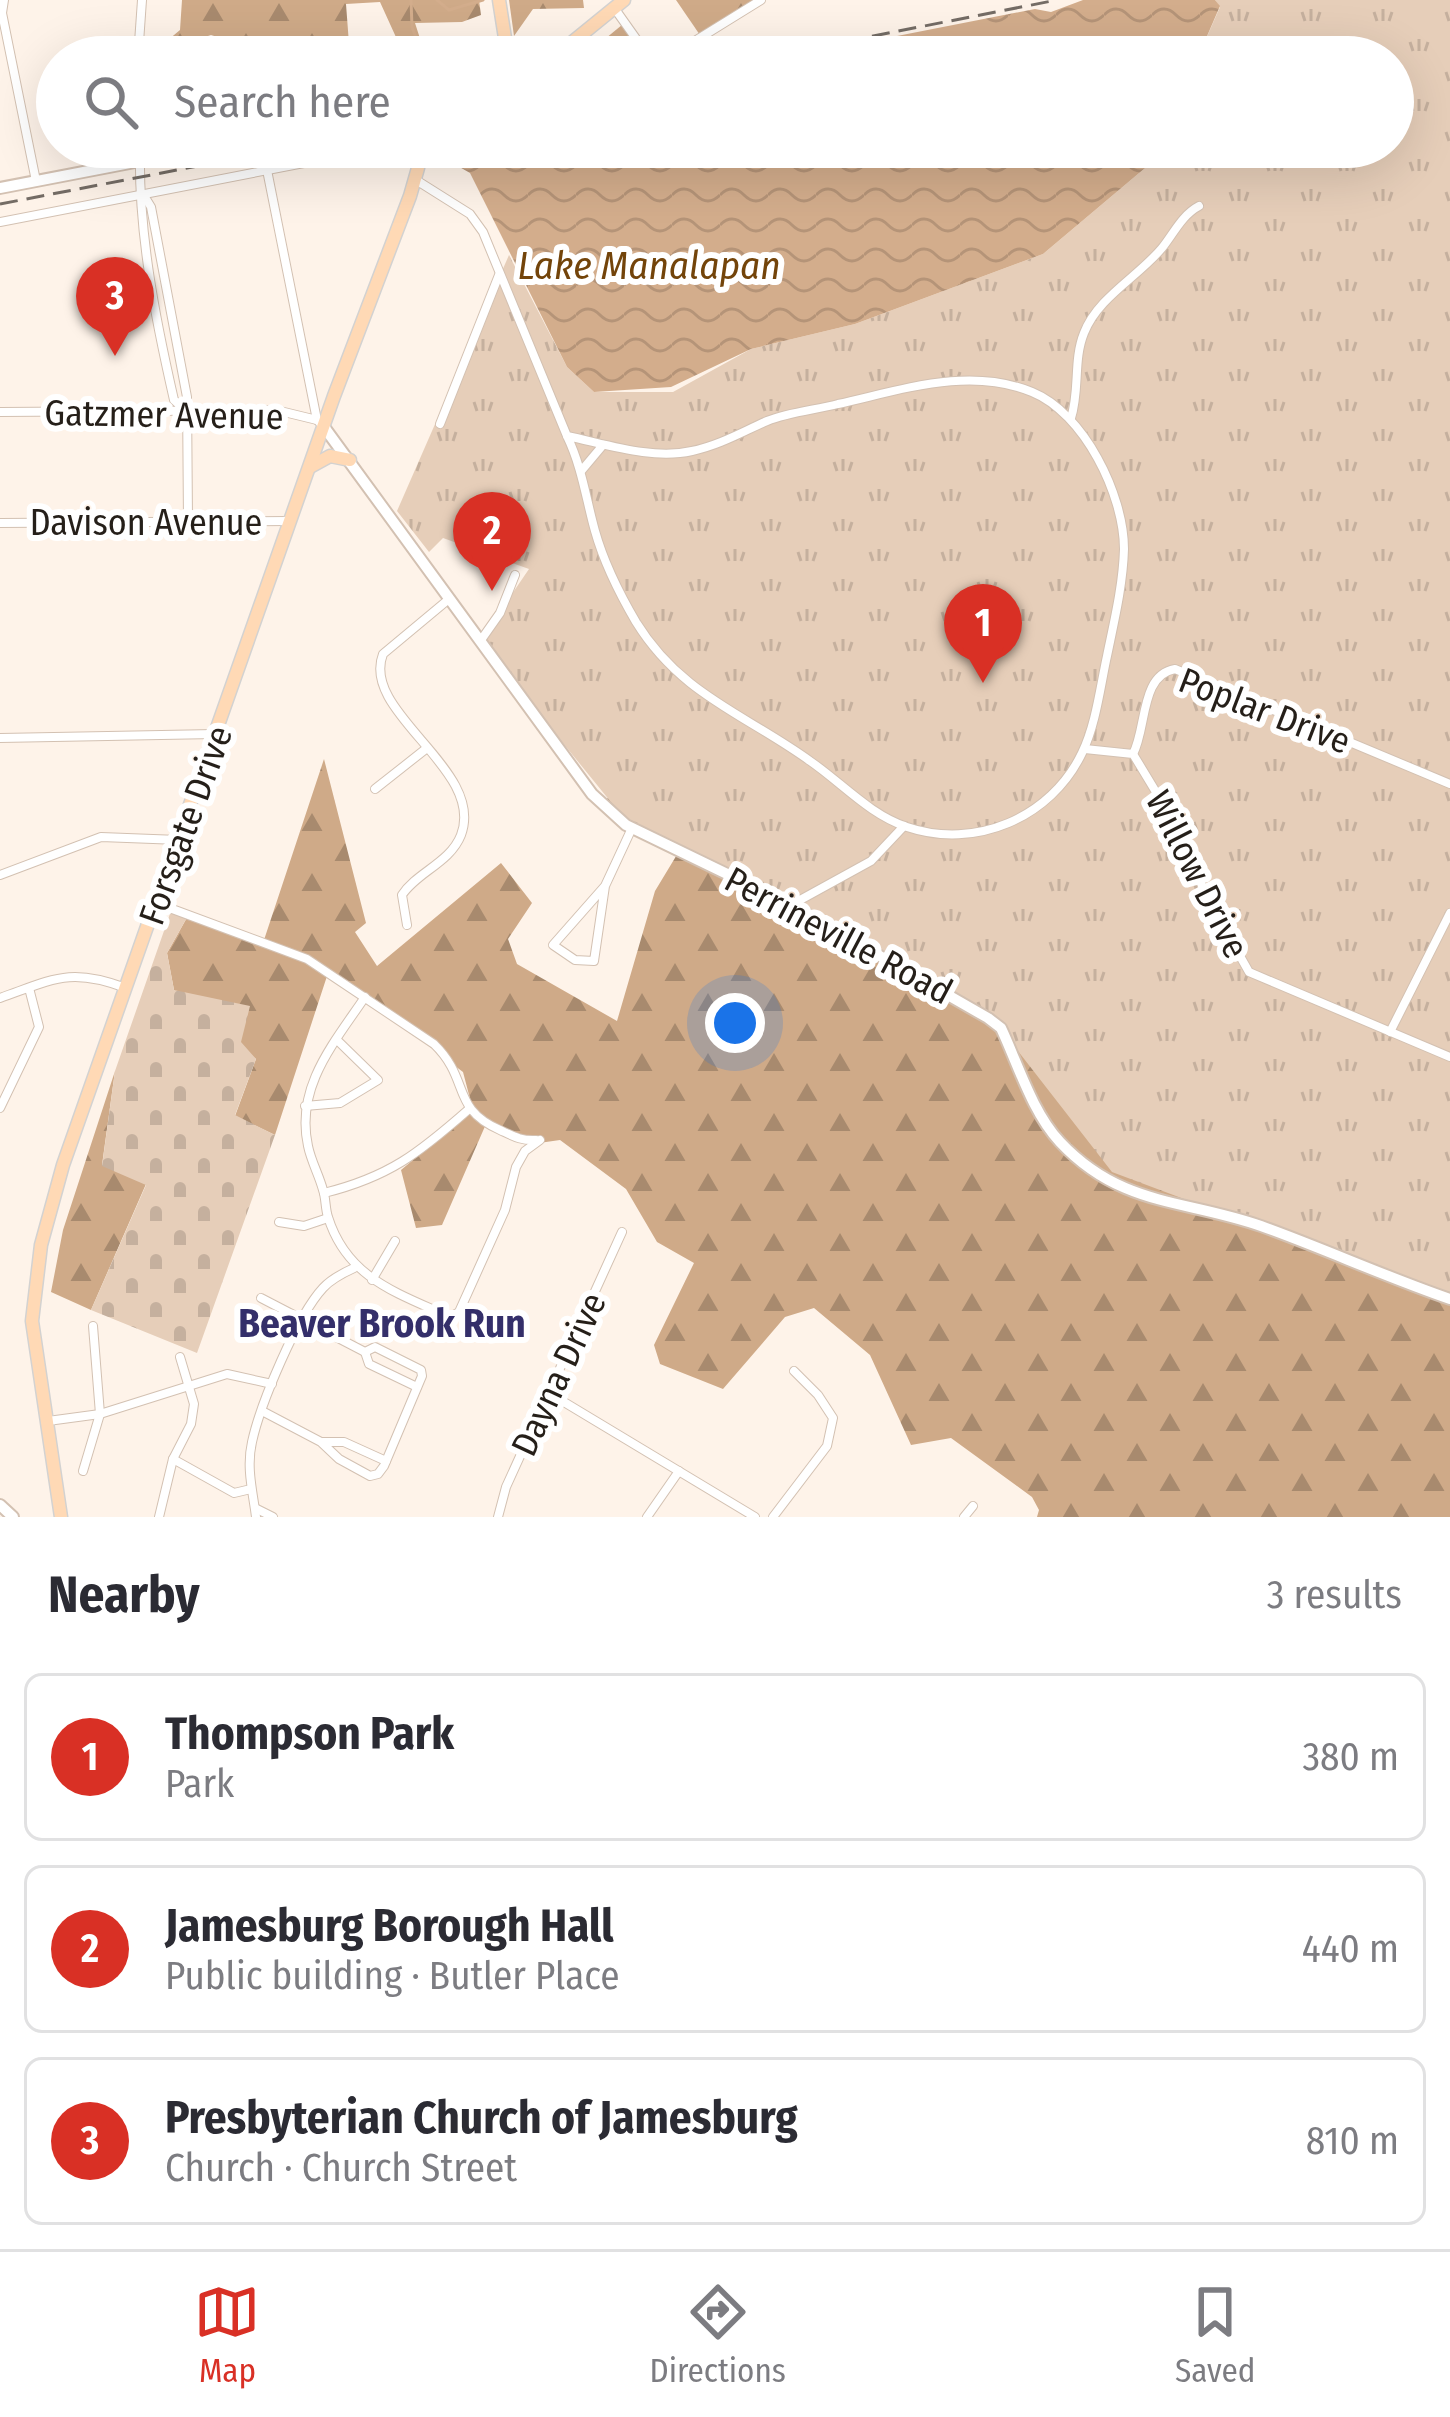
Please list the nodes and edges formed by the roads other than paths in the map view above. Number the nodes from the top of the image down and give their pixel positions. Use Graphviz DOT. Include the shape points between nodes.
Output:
graph roads {
  1 [pos="4,0"];
  2 [pos="142,0"];
  3 [pos="761,0"];
  4 [pos="499,3"];
  5 [pos="619,4"];
  6 [pos="1,13"];
  7 [pos="139,36"];
  8 [pos="504,36"];
  9 [pos="580,36"];
  10 [pos="637,36"];
  11 [pos="703,36"];
  12 [pos="88,168"];
  13 [pos="141,168"];
  14 [pos="277,168"];
  15 [pos="416,168"];
  16 [pos="267,170"];
  17 [pos="416,180"];
  18 [pos="36,182"];
  19 [pos="0,188"];
  20 [pos="143,194"];
  21 [pos="1199,206"];
  22 [pos="0,222"];
  23 [pos="500,273"];
  24 [pos="186,410"];
  25 [pos="0,412"];
  26 [pos="1071,418"];
  27 [pos="320,423"];
  28 [pos="440,424"];
  29 [pos="567,436"];
  30 [pos="604,444"];
  31 [pos="350,460"];
  32 [pos="310,468"];
  33 [pos="581,471"];
  34 [pos="188,520"];
  35 [pos="291,521"];
  36 [pos="0,523"];
  37 [pos="515,574"];
  38 [pos="448,599"];
  39 [pos="480,641"];
  40 [pos="217,734"];
  41 [pos="0,738"];
  42 [pos="427,748"];
  43 [pos="1084,748"];
  44 [pos="1133,754"];
  45 [pos="1450,784"];
  46 [pos="375,789"];
  47 [pos="904,826"];
  48 [pos="632,828"];
  49 [pos="181,840"];
  50 [pos="0,874"];
  51 [pos="605,886"];
  52 [pos="157,904"];
  53 [pos="791,905"];
  54 [pos="1450,913"];
  55 [pos="407,925"];
  56 [pos="28,988"];
  57 [pos="127,989"];
  58 [pos="365,997"];
  59 [pos="0,998"];
  60 [pos="1390,1032"];
  61 [pos="337,1040"];
  62 [pos="1450,1057"];
  63 [pos="304,1106"];
  64 [pos="0,1108"];
  65 [pos="468,1110"];
  66 [pos="325,1193"];
  67 [pos="328,1218"];
  68 [pos="279,1222"];
  69 [pos="622,1232"];
  70 [pos="395,1241"];
  71 [pos="354,1268"];
  72 [pos="372,1280"];
  73 [pos="261,1298"];
  74 [pos="1450,1300"];
  75 [pos="302,1322"];
  76 [pos="93,1326"];
  77 [pos="365,1352"];
  78 [pos="180,1357"];
  79 [pos="794,1371"];
  80 [pos="190,1384"];
  81 [pos="272,1384"];
  82 [pos="417,1387"];
  83 [pos="549,1394"];
  84 [pos="262,1412"];
  85 [pos="100,1414"];
  86 [pos="48,1421"];
  87 [pos="321,1442"];
  88 [pos="173,1459"];
  89 [pos="386,1461"];
  90 [pos="679,1471"];
  91 [pos="83,1472"];
  92 [pos="251,1489"];
  93 [pos="0,1505"];
  94 [pos="973,1506"];
  95 [pos="256,1513"];
  96 [pos="13,1517"];
  97 [pos="61,1517"];
  98 [pos="159,1517"];
  99 [pos="273,1517"];
  100 [pos="499,1517"];
  101 [pos="647,1517"];
  102 [pos="754,1517"];
  103 [pos="773,1517"];
  104 [pos="964,1517"];
  1 -- 6 [label="street"];
  2 -- 7 [label="street"];
  3 -- 11 [label="street"];
  4 -- 8 [label="main road"];
  5 -- 9 [label="main road"];
  5 -- 10 [label="street"];
  6 -- 18 [label="street"];
  12 -- 18 [label="street"];
  13 -- 20 [label="street"];
  14 -- 16 [label="street"];
  15 -- 17 [label="main road, Forsgate Drive"];
  16 -- 20 [label="street"];
  16 -- 27 [label="street"];
  17 -- 23 [label="street" via="470,214"];
  17 -- 27 [label="main road, Forsgate Drive"];
  18 -- 19 [label="street"];
  20 -- 22 [label="street"];
  20 -- 24 [label="street"];
  21 -- 26 [label="street" via="1089,322"];
  23 -- 28 [label="street"];
  23 -- 29 [label="street"];
  24 -- 25 [label="street, Gatzmer Avenue"];
  24 -- 27 [label="street, Gatzmer Avenue" via="276,410"];
  24 -- 34 [label="street"];
  26 -- 30 [label="street" via="1039,395 969,379 770,420 692,451"];
  26 -- 43 [label="street" via="1096,455 1124,546"];
  27 -- 31 [label="street, Perrineville Road"];
  27 -- 32 [label="main road, Forsgate Drive"];
  29 -- 30 [label="street"];
  29 -- 33 [label="street"];
  30 -- 33 [label="street"];
  31 -- 32 [label="main road" via="330,456"];
  31 -- 38 [label="street, Perrineville Road"];
  32 -- 35 [label="main road, Forsgate Drive"];
  33 -- 47 [label="street" via="604,559 660,657 704,697"];
  34 -- 35 [label="street, Davison Avenue"];
  34 -- 36 [label="street, Davison Avenue"];
  35 -- 40 [label="main road, Forsgate Drive"];
  37 -- 39 [label="street"];
  38 -- 39 [label="street, Perrineville Road"];
  38 -- 42 [label="street" via="379,666 385,689"];
  39 -- 48 [label="street, Perrineville Road" via="592,794"];
  40 -- 41 [label="street"];
  40 -- 49 [label="main road, Forsgate Drive"];
  42 -- 46 [label="street"];
  42 -- 55 [label="street" via="453,783 463,831 402,896"];
  43 -- 44 [label="street, Willow Drive"];
  43 -- 47 [label="street" via="1058,788 1002,828 956,836"];
  44 -- 45 [label="street, Poplar Drive" via="1154,682 1175,669"];
  44 -- 60 [label="street, Willow Drive" via="1249,972"];
  47 -- 53 [label="street" via="871,861"];
  48 -- 51 [label="street"];
  48 -- 53 [label="street, Perrineville Road"];
  49 -- 50 [label="street" via="101,837"];
  49 -- 52 [label="main road, Forsgate Drive"];
  51 -- 51 [label="street" via="553,945 574,960 594,961"];
  52 -- 57 [label="main road, Forsgate Drive"];
  52 -- 58 [label="street" via="307,959"];
  53 -- 74 [label="street, Perrineville Road" via="1000,1028 1059,1141 1108,1180 1135,1195 1252,1223"];
  54 -- 60 [label="street"];
  56 -- 57 [label="street" via="83,974"];
  56 -- 59 [label="street"];
  56 -- 64 [label="street" via="39,1028"];
  57 -- 86 [label="main road, Forsgate Drive" via="41,1245 32,1321"];
  58 -- 61 [label="street"];
  58 -- 65 [label="street" via="452,1062"];
  60 -- 62 [label="street, Willow Drive"];
  61 -- 63 [label="street"];
  61 -- 63 [label="street" via="378,1081 340,1103"];
  63 -- 66 [label="street"];
  65 -- 66 [label="street" via="401,1166"];
  65 -- 72 [label="street" via="517,1138 540,1140 516,1167 460,1312 450,1317"];
  66 -- 67 [label="street"];
  67 -- 68 [label="street" via="304,1226"];
  67 -- 71 [label="street"];
  69 -- 83 [label="street, Dayna Drive"];
  70 -- 72 [label="street"];
  71 -- 72 [label="street"];
  71 -- 75 [label="street" via="323,1288"];
  73 -- 75 [label="street"];
  75 -- 77 [label="street"];
  75 -- 81 [label="street"];
  76 -- 85 [label="street"];
  77 -- 82 [label="street" via="369,1364"];
  77 -- 82 [label="street" via="375,1347 421,1370"];
  78 -- 80 [label="street"];
  79 -- 103 [label="street" via="833,1418 827,1446"];
  80 -- 81 [label="street" via="227,1374"];
  80 -- 85 [label="street"];
  80 -- 88 [label="street" via="191,1424"];
  81 -- 84 [label="street"];
  82 -- 89 [label="street"];
  83 -- 90 [label="street"];
  83 -- 100 [label="street, Dayna Drive"];
  84 -- 87 [label="street"];
  84 -- 92 [label="street" via="251,1443"];
  85 -- 86 [label="street"];
  85 -- 91 [label="street"];
  86 -- 97 [label="main road, Forsgate Drive"];
  87 -- 89 [label="street" via="344,1442"];
  87 -- 89 [label="street" via="370,1476"];
  88 -- 92 [label="street" via="234,1493"];
  88 -- 98 [label="street"];
  90 -- 101 [label="street"];
  90 -- 102 [label="street"];
  92 -- 95 [label="street"];
  93 -- 96 [label="street"];
  94 -- 104 [label="street"];
  95 -- 99 [label="street"];
}
